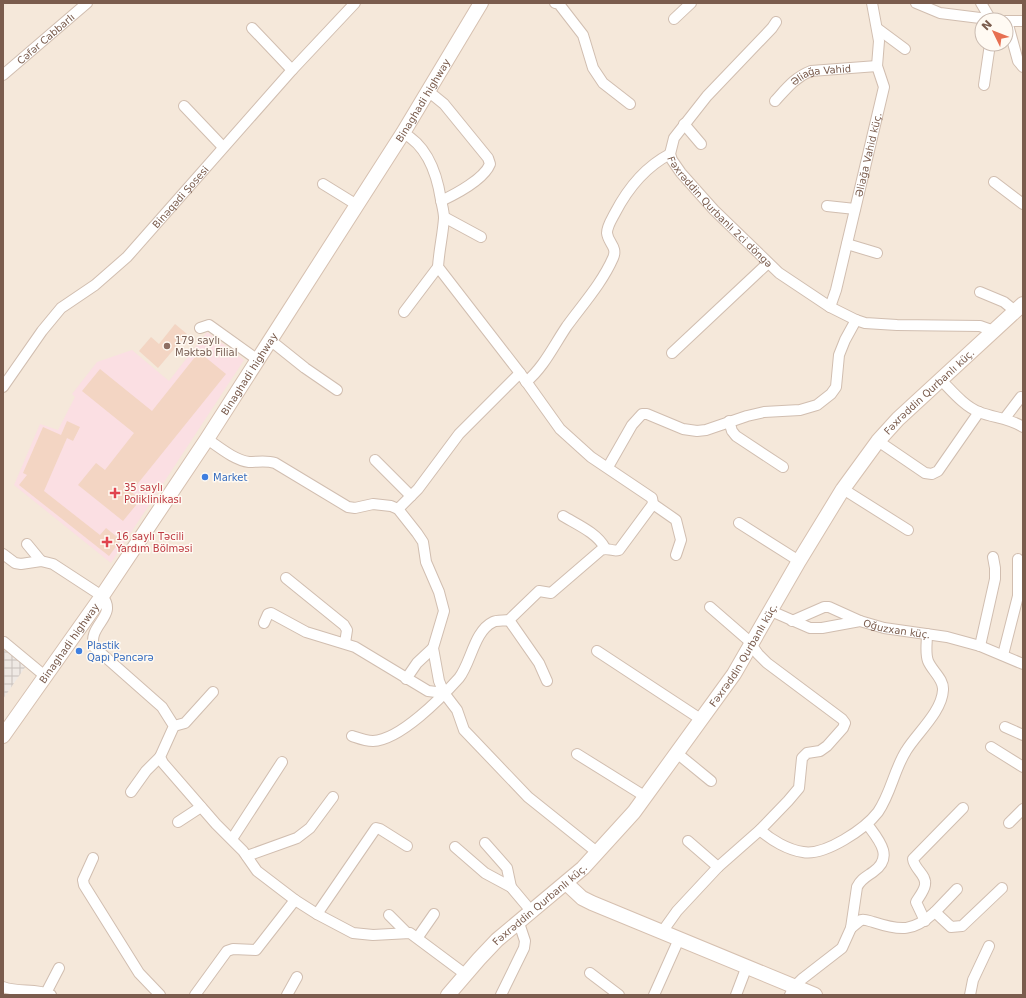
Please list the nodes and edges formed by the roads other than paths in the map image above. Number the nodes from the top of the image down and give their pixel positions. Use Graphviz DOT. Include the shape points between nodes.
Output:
graph roads {
  1 [pos="87,3"];
  2 [pos="355,3"];
  3 [pos="481,3"];
  4 [pos="691,3"];
  5 [pos="872,3"];
  6 [pos="916,3"];
  7 [pos="981,3"];
  8 [pos="558,4"];
  9 [pos="987,12"];
  10 [pos="974,17"];
  11 [pos="674,19"];
  12 [pos="776,22"];
  13 [pos="252,28"];
  14 [pos="878,29"];
  15 [pos="1014,46"];
  16 [pos="904,49"];
  17 [pos="989,52"];
  18 [pos="876,66"];
  19 [pos="1023,67"];
  20 [pos="292,70"];
  21 [pos="3,75"];
  22 [pos="984,84"];
  23 [pos="428,91"];
  24 [pos="774,101"];
  25 [pos="630,104"];
  26 [pos="184,106"];
  27 [pos="684,124"];
  28 [pos="403,133"];
  29 [pos="701,144"];
  30 [pos="223,147"];
  31 [pos="670,154"];
  32 [pos="994,182"];
  33 [pos="323,184"];
  34 [pos="442,201"];
  35 [pos="1023,204"];
  36 [pos="357,205"];
  37 [pos="827,206"];
  38 [pos="855,209"];
  39 [pos="444,217"];
  40 [pos="481,237"];
  41 [pos="847,244"];
  42 [pos="877,253"];
  43 [pos="768,263"];
  44 [pos="438,267"];
  45 [pos="980,292"];
  46 [pos="830,307"];
  47 [pos="1019,308"];
  48 [pos="404,312"];
  49 [pos="856,320"];
  50 [pos="200,328"];
  51 [pos="994,331"];
  52 [pos="270,340"];
  53 [pos="672,353"];
  54 [pos="258,360"];
  55 [pos="520,373"];
  56 [pos="941,380"];
  57 [pos="526,382"];
  58 [pos="3,387"];
  59 [pos="337,390"];
  60 [pos="1021,397"];
  61 [pos="978,412"];
  62 [pos="1005,418"];
  63 [pos="729,421"];
  64 [pos="1023,427"];
  65 [pos="207,439"];
  66 [pos="878,440"];
  67 [pos="375,460"];
  68 [pos="608,467"];
  69 [pos="783,467"];
  70 [pos="844,489"];
  71 [pos="411,496"];
  72 [pos="653,504"];
  73 [pos="398,509"];
  74 [pos="563,516"];
  75 [pos="739,523"];
  76 [pos="908,530"];
  77 [pos="27,544"];
  78 [pos="605,548"];
  79 [pos="3,554"];
  80 [pos="676,555"];
  81 [pos="993,557"];
  82 [pos="1018,559"];
  83 [pos="41,561"];
  84 [pos="799,561"];
  85 [pos="286,578"];
  86 [pos="102,596"];
  87 [pos="710,607"];
  88 [pos="771,611"];
  89 [pos="509,620"];
  90 [pos="792,621"];
  91 [pos="860,621"];
  92 [pos="264,623"];
  93 [pos="927,634"];
  94 [pos="4,642"];
  95 [pos="345,643"];
  96 [pos="752,646"];
  97 [pos="980,646"];
  98 [pos="433,648"];
  99 [pos="597,651"];
  100 [pos="1003,655"];
  101 [pos="1023,664"];
  102 [pos="45,676"];
  103 [pos="406,679"];
  104 [pos="547,681"];
  105 [pos="213,692"];
  106 [pos="444,693"];
  107 [pos="702,720"];
  108 [pos="174,726"];
  109 [pos="1005,727"];
  110 [pos="1023,735"];
  111 [pos="3,736"];
  112 [pos="352,736"];
  113 [pos="991,747"];
  114 [pos="577,754"];
  115 [pos="678,754"];
  116 [pos="160,757"];
  117 [pos="282,762"];
  118 [pos="1023,767"];
  119 [pos="711,781"];
  120 [pos="131,792"];
  121 [pos="332,796"];
  122 [pos="646,797"];
  123 [pos="201,806"];
  124 [pos="963,808"];
  125 [pos="1023,809"];
  126 [pos="178,822"];
  127 [pos="1009,822"];
  128 [pos="867,824"];
  129 [pos="760,830"];
  130 [pos="232,839"];
  131 [pos="688,841"];
  132 [pos="485,843"];
  133 [pos="407,846"];
  134 [pos="455,847"];
  135 [pos="598,853"];
  136 [pos="247,856"];
  137 [pos="93,858"];
  138 [pos="718,867"];
  139 [pos="566,883"];
  140 [pos="511,887"];
  141 [pos="1002,888"];
  142 [pos="957,889"];
  143 [pos="295,900"];
  144 [pos="532,912"];
  145 [pos="935,912"];
  146 [pos="317,914"];
  147 [pos="434,914"];
  148 [pos="389,915"];
  149 [pos="925,921"];
  150 [pos="519,923"];
  151 [pos="851,928"];
  152 [pos="406,932"];
  153 [pos="662,932"];
  154 [pos="418,937"];
  155 [pos="679,938"];
  156 [pos="989,946"];
  157 [pos="747,966"];
  158 [pos="59,968"];
  159 [pos="590,973"];
  160 [pos="465,974"];
  161 [pos="297,977"];
  162 [pos="5,990"];
  163 [pos="792,991"];
  164 [pos="48,994"];
  165 [pos="160,995"];
  166 [pos="195,995"];
  167 [pos="287,995"];
  168 [pos="448,995"];
  169 [pos="501,995"];
  170 [pos="619,995"];
  171 [pos="654,995"];
  172 [pos="736,995"];
  173 [pos="815,995"];
  174 [pos="970,995"];
  1 -- 21 [label="street, Cəfər Cabbarlı"];
  2 -- 20 [label="street, Binəqədi Şosesi"];
  3 -- 23 [label="street, Binaghadi highway"];
  4 -- 11 [label="street"];
  5 -- 14 [label="street, Əliağa Vahid küç."];
  6 -- 10 [label="street" via="940,13"];
  7 -- 9 [label="street"];
  8 -- 25 [label="street" via="583,35 593,68 603,83"];
  12 -- 27 [label="street, Fəxrəddin Qurbanlı 2ci döngə"];
  13 -- 20 [label="street"];
  14 -- 16 [label="street"];
  14 -- 18 [label="street, Əliağa Vahid küç."];
  15 -- 19 [label="street" via="1018,61"];
  17 -- 22 [label="street"];
  18 -- 24 [label="street, Əliağa Vahid" via="811,71 794,81"];
  18 -- 38 [label="street, Əliağa Vahid küç." via="884,87"];
  20 -- 30 [label="street, Binəqədi Şosesi"];
  23 -- 28 [label="street, Binaghadi highway"];
  23 -- 34 [label="street" via="444,104 488,158 490,164 488,170"];
  26 -- 30 [label="street"];
  27 -- 29 [label="street"];
  27 -- 31 [label="street, Fəxrəddin Qurbanlı 2ci döngə" via="674,138"];
  28 -- 34 [label="street" via="414,141 432,165"];
  28 -- 36 [label="street, Binaghadi highway"];
  30 -- 58 [label="street, Binəqədi Şosesi" via="127,257 105,277 61,308"];
  31 -- 43 [label="street, Fəxrəddin Qurbanlı 2ci döngə" via="681,173 709,205"];
  31 -- 57 [label="street" via="634,182 626,193 607,232 613,244 614,257 602,279 539,369"];
  32 -- 35 [label="street"];
  33 -- 36 [label="street"];
  34 -- 39 [label="street"];
  36 -- 52 [label="street, Binaghadi highway"];
  37 -- 38 [label="street"];
  38 -- 41 [label="street, Əliağa Vahid küç."];
  39 -- 40 [label="street"];
  39 -- 44 [label="street"];
  41 -- 42 [label="street"];
  41 -- 46 [label="street, Əliağa Vahid küç."];
  43 -- 46 [label="street, Fəxrəddin Qurbanlı 2ci döngə"];
  43 -- 53 [label="street"];
  44 -- 48 [label="street"];
  44 -- 55 [label="street"];
  45 -- 47 [label="street"];
  46 -- 49 [label="street, Fəxrəddin Qurbanlı 2ci döngə"];
  47 -- 51 [label="street, Fəxrəddin Qurbanlı küç."];
  49 -- 51 [label="street, Fəxrəddin Qurbanlı 2ci döngə" via="891,325 980,326"];
  49 -- 63 [label="street" via="839,355 836,387 823,402 800,410 764,412"];
  50 -- 54 [label="street" via="209,325"];
  51 -- 56 [label="street, Fəxrəddin Qurbanlı küç."];
  52 -- 54 [label="street, Binaghadi highway"];
  52 -- 59 [label="street"];
  54 -- 65 [label="street, Binaghadi highway"];
  55 -- 57 [label="street"];
  55 -- 71 [label="street" via="459,434"];
  56 -- 61 [label="street"];
  56 -- 66 [label="street, Fəxrəddin Qurbanlı küç."];
  57 -- 68 [label="street" via="560,429 591,457"];
  60 -- 62 [label="street"];
  61 -- 62 [label="street"];
  61 -- 66 [label="street" via="938,471 932,474 925,473"];
  62 -- 64 [label="street"];
  63 -- 68 [label="street" via="706,430 689,430 642,414 632,425"];
  63 -- 69 [label="street" via="736,436"];
  65 -- 73 [label="street" via="241,460 275,463 348,507 384,504"];
  65 -- 86 [label="street, Binaghadi highway"];
  66 -- 70 [label="street, Fəxrəddin Qurbanlı küç."];
  67 -- 71 [label="street"];
  68 -- 72 [label="street" via="652,498"];
  70 -- 76 [label="street"];
  70 -- 84 [label="street, Fəxrəddin Qurbanlı küç."];
  71 -- 73 [label="street"];
  72 -- 78 [label="street" via="619,550"];
  72 -- 80 [label="street" via="676,520 681,540"];
  73 -- 98 [label="street" via="423,542 428,571 439,592 444,612"];
  74 -- 78 [label="street" via="595,536"];
  75 -- 84 [label="street"];
  77 -- 83 [label="street"];
  78 -- 89 [label="street" via="551,593 536,593"];
  79 -- 83 [label="street" via="15,564"];
  81 -- 97 [label="street" via="995,579"];
  82 -- 100 [label="street" via="1018,596"];
  83 -- 86 [label="street" via="61,568"];
  84 -- 88 [label="street, Fəxrəddin Qurbanlı küç."];
  85 -- 95 [label="street" via="344,625"];
  86 -- 102 [label="street, Binaghadi highway"];
  86 -- 108 [label="street" via="108,603 108,609 93,634 94,647 162,707"];
  87 -- 96 [label="street"];
  88 -- 90 [label="street, Oğuzxan küç."];
  88 -- 96 [label="street, Fəxrəddin Qurbanlı küç."];
  89 -- 104 [label="street" via="539,663"];
  89 -- 106 [label="street" via="496,621 486,627 466,670"];
  90 -- 91 [label="street, Oğuzxan küç." via="810,628 822,628"];
  90 -- 91 [label="street" via="829,607"];
  91 -- 93 [label="street, Oğuzxan küç." via="884,628"];
  92 -- 95 [label="street" via="271,613 306,632"];
  93 -- 97 [label="street, Oğuzxan küç."];
  93 -- 128 [label="street" via="928,661 943,684 944,691 927,725 904,754 891,788"];
  94 -- 102 [label="street"];
  95 -- 103 [label="street"];
  96 -- 107 [label="street, Fəxrəddin Qurbanlı küç."];
  96 -- 129 [label="street" via="767,663 842,718 845,723 820,751 807,753 802,758 799,788"];
  97 -- 100 [label="street, Oğuzxan küç."];
  98 -- 103 [label="street" via="417,663"];
  98 -- 106 [label="street" via="439,681"];
  99 -- 107 [label="street"];
  100 -- 101 [label="street, Oğuzxan küç."];
  102 -- 111 [label="street, Binaghadi highway"];
  103 -- 106 [label="street" via="428,691"];
  105 -- 108 [label="street" via="185,723"];
  106 -- 112 [label="street" via="398,733 373,741"];
  106 -- 135 [label="street" via="456,710 464,730 528,797"];
  107 -- 115 [label="street, Fəxrəddin Qurbanlı küç."];
  108 -- 116 [label="street"];
  109 -- 110 [label="street"];
  113 -- 118 [label="street"];
  114 -- 122 [label="street"];
  115 -- 119 [label="street"];
  115 -- 122 [label="street, Fəxrəddin Qurbanlı küç."];
  116 -- 120 [label="street"];
  116 -- 123 [label="street"];
  117 -- 130 [label="street"];
  121 -- 136 [label="street" via="313,824 297,838"];
  122 -- 135 [label="street, Fəxrəddin Qurbanlı küç."];
  123 -- 126 [label="street"];
  123 -- 130 [label="street"];
  124 -- 149 [label="street" via="913,859 925,882 916,902"];
  125 -- 127 [label="street"];
  128 -- 129 [label="street" via="847,839 809,853 773,840"];
  128 -- 151 [label="street" via="880,842 884,854 876,869 860,881 857,887"];
  129 -- 138 [label="street"];
  130 -- 136 [label="street"];
  131 -- 138 [label="street"];
  132 -- 140 [label="street" via="508,868"];
  133 -- 146 [label="street" via="376,828"];
  134 -- 140 [label="street" via="485,873"];
  135 -- 139 [label="street, Fəxrəddin Qurbanlı küç."];
  136 -- 143 [label="street" via="257,870"];
  137 -- 165 [label="street" via="83,880 84,885 139,973"];
  138 -- 153 [label="street" via="676,911"];
  139 -- 144 [label="street, Fəxrəddin Qurbanlı küç."];
  139 -- 153 [label="street" via="582,898"];
  140 -- 144 [label="street"];
  141 -- 145 [label="street" via="962,926 951,927"];
  142 -- 145 [label="street"];
  143 -- 146 [label="street"];
  143 -- 166 [label="street" via="256,950 227,951"];
  144 -- 150 [label="street, Fəxrəddin Qurbanlı küç."];
  145 -- 149 [label="street"];
  146 -- 152 [label="street" via="353,933 372,935"];
  147 -- 154 [label="street"];
  148 -- 152 [label="street"];
  149 -- 151 [label="street" via="915,927 900,928 861,920"];
  150 -- 160 [label="street, Fəxrəddin Qurbanlı küç." via="497,940"];
  150 -- 169 [label="street" via="525,941 524,948"];
  151 -- 163 [label="street" via="842,948"];
  152 -- 154 [label="street"];
  153 -- 155 [label="street"];
  154 -- 160 [label="street"];
  155 -- 157 [label="street"];
  155 -- 171 [label="street"];
  156 -- 174 [label="street" via="973,980"];
  157 -- 163 [label="street"];
  157 -- 172 [label="street"];
  158 -- 164 [label="street"];
  159 -- 170 [label="street"];
  160 -- 168 [label="street, Fəxrəddin Qurbanlı küç."];
  161 -- 167 [label="street"];
  162 -- 164 [label="street"];
  163 -- 173 [label="street"];
}
